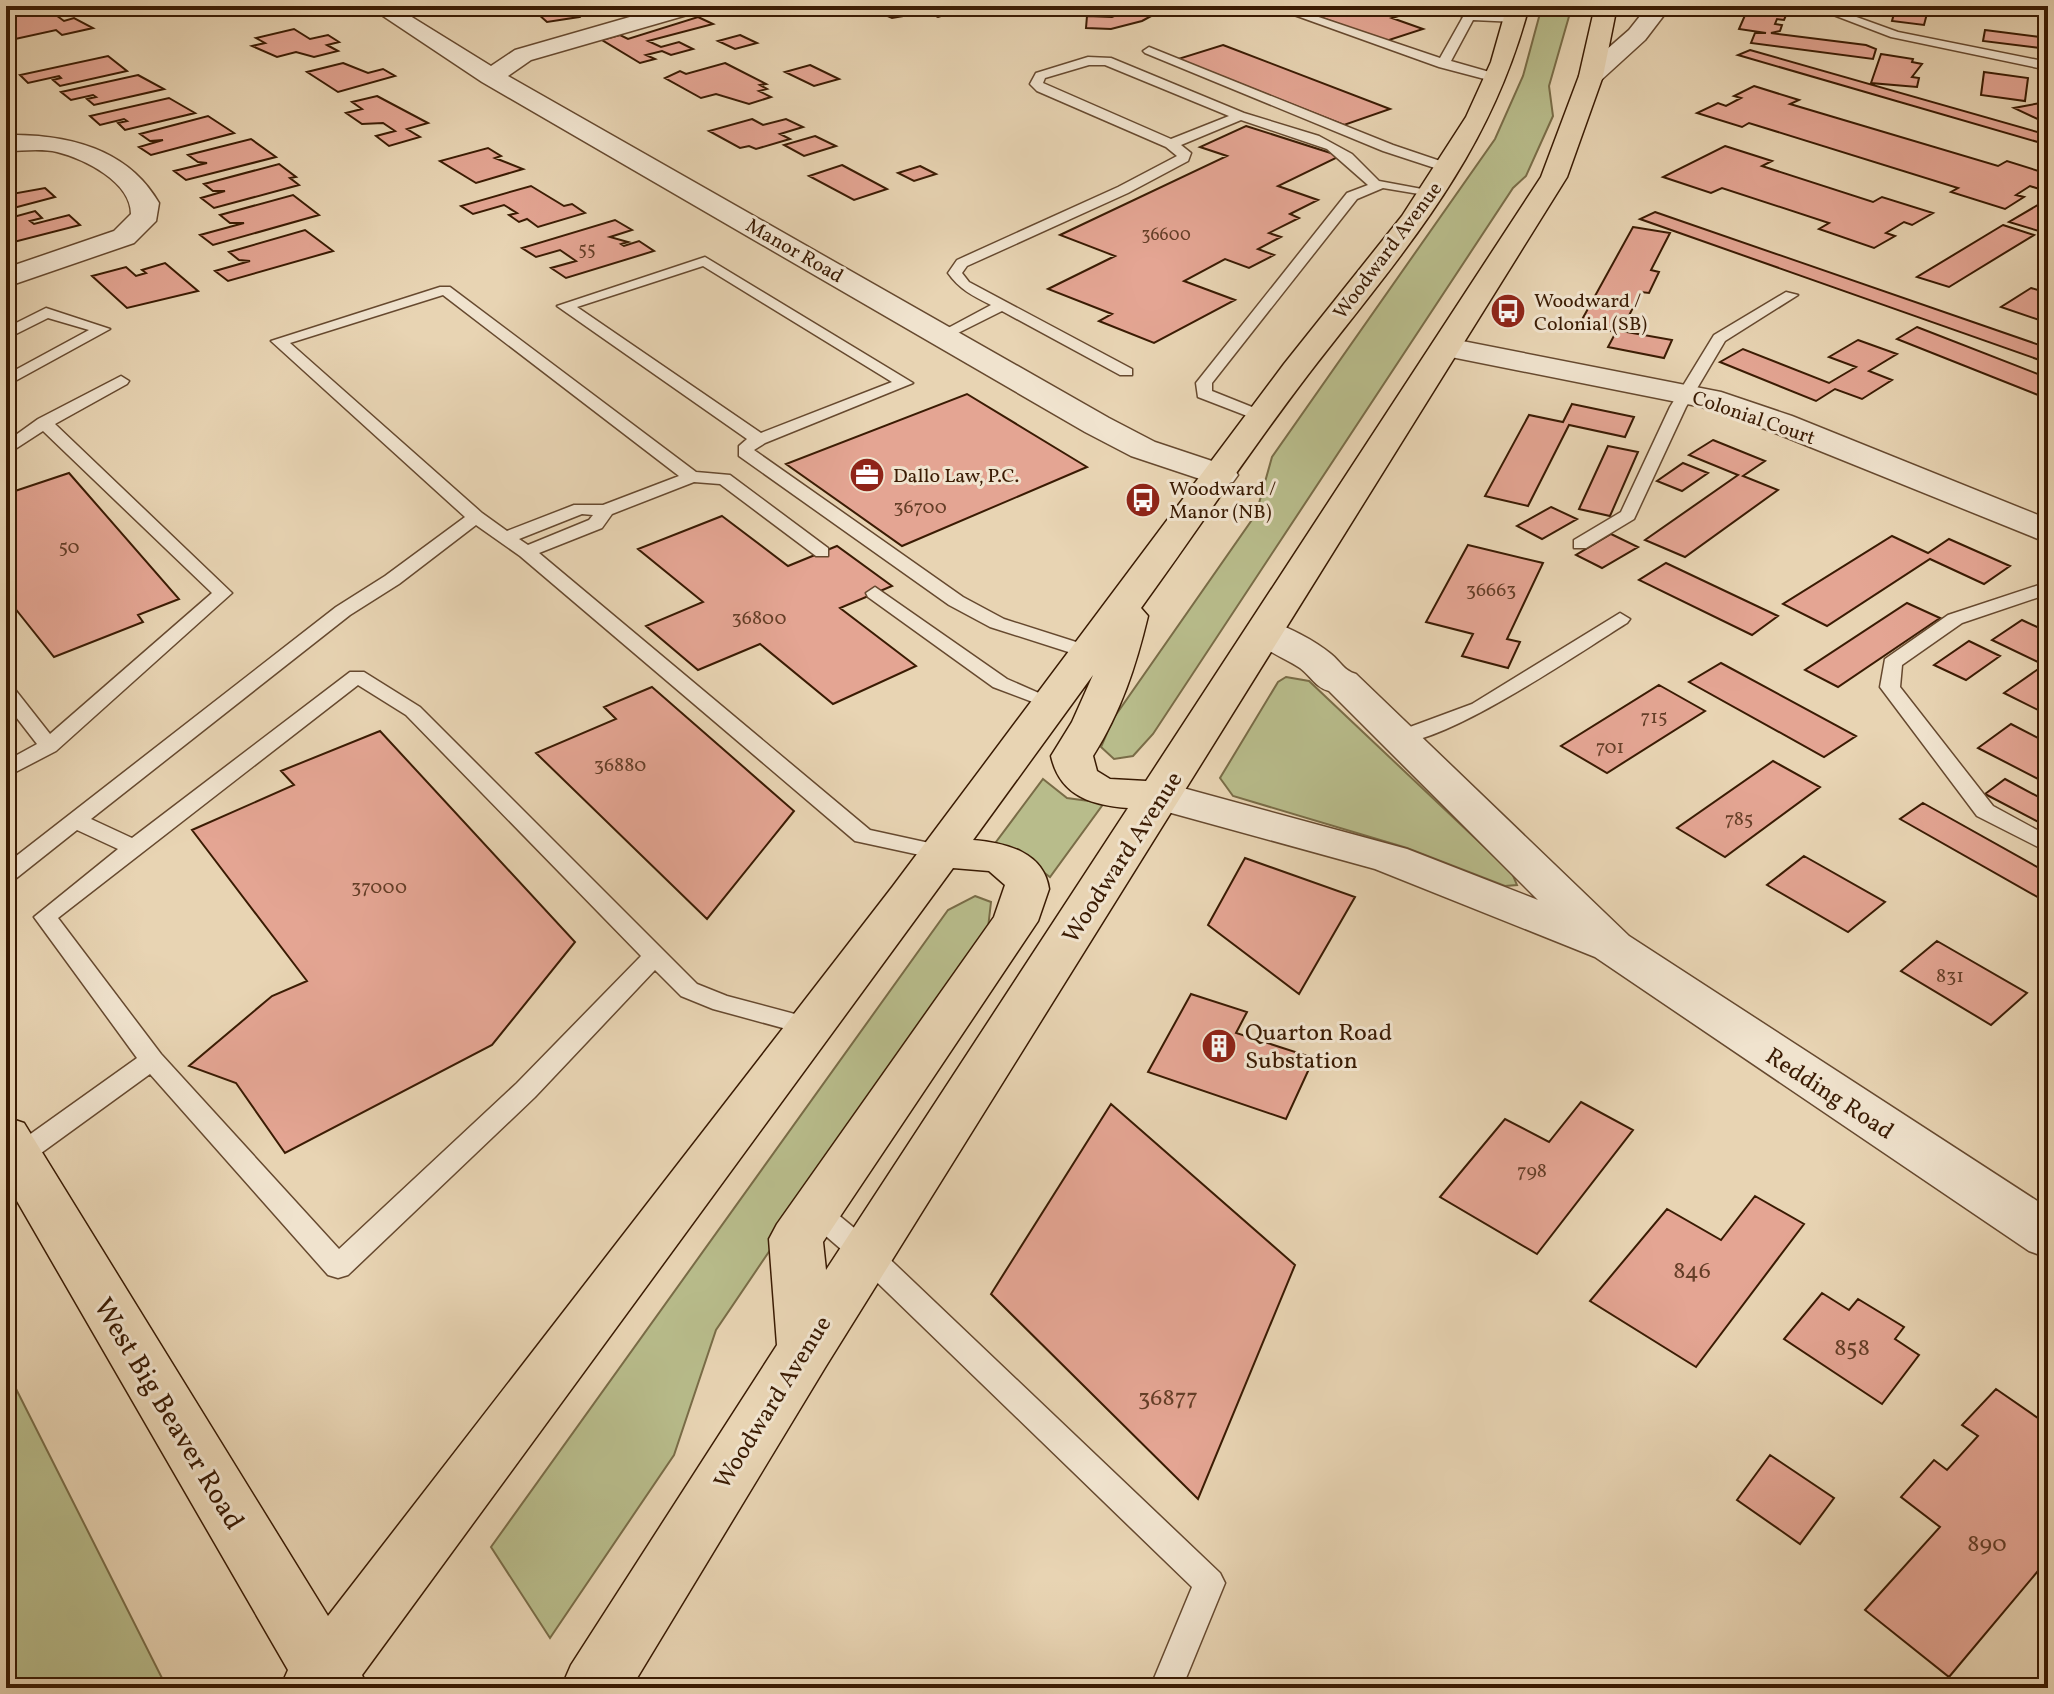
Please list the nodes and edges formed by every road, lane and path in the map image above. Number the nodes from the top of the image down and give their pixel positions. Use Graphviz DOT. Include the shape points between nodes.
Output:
graph roads {
  1 [pos="379,6"];
  2 [pos="693,6"];
  3 [pos="1275,6"];
  4 [pos="1449,6"];
  5 [pos="1606,6"];
  6 [pos="1660,6"];
  7 [pos="1816,6"];
  8 [pos="1517,13"];
  9 [pos="1469,16"];
  10 [pos="1149,51"];
  11 [pos="523,55"];
  12 [pos="459,57"];
  13 [pos="1443,64"];
  14 [pos="2048,66"];
  15 [pos="1591,76"];
  16 [pos="491,77"];
  17 [pos="1496,78"];
  18 [pos="11,116"];
  19 [pos="1240,116"];
  20 [pos="6,143"];
  21 [pos="57,144"];
  22 [pos="1171,144"];
  23 [pos="1439,180"];
  24 [pos="1376,185"];
  25 [pos="6,278"];
  26 [pos="1791,295"];
  27 [pos="1001,306"];
  28 [pos="6,334"];
  29 [pos="943,335"];
  30 [pos="1447,347"];
  31 [pos="1126,372"];
  32 [pos="6,381"];
  33 [pos="121,381"];
  34 [pos="1686,393"];
  35 [pos="1261,416"];
  36 [pos="44,423"];
  37 [pos="759,439"];
  38 [pos="6,450"];
  39 [pos="1221,475"];
  40 [pos="692,477"];
  41 [pos="605,510"];
  42 [pos="476,517"];
  43 [pos="2048,532"];
  44 [pos="507,537"];
  45 [pos="1580,544"];
  46 [pos="526,552"];
  47 [pos="822,552"];
  48 [pos="2048,588"];
  49 [pos="875,593"];
  50 [pos="1135,594"];
  51 [pos="1620,619"];
  52 [pos="1266,632"];
  53 [pos="1091,653"];
  54 [pos="6,691"];
  55 [pos="1054,704"];
  56 [pos="1398,738"];
  57 [pos="49,746"];
  58 [pos="6,770"];
  59 [pos="1161,796"];
  60 [pos="78,822"];
  61 [pos="2048,845"];
  62 [pos="134,848"];
  63 [pos="943,853"];
  64 [pos="6,875"];
  65 [pos="1613,947"];
  66 [pos="654,957"];
  67 [pos="812,1027"];
  68 [pos="152,1060"];
  69 [pos="12,1147"];
  70 [pos="815,1211"];
  71 [pos="2048,1236"];
  72 [pos="866,1254"];
  73 [pos="806,1349"];
  74 [pos="325,1683"];
  75 [pos="594,1688"];
  76 [pos="1166,1688"];
  1 -- 12 [label="street, Manor Road"];
  2 -- 11 [label="street"];
  3 -- 13 [label="lane"];
  4 -- 9 [label="lane"];
  5 -- 15 [label="main road, Woodward Avenue"];
  6 -- 15 [label="street"];
  7 -- 14 [label="lane" via="1895,35"];
  8 -- 9 [label="lane"];
  8 -- 17 [label="main road, Woodward Avenue"];
  9 -- 13 [label="lane"];
  10 -- 23 [label="lane" via="1388,148"];
  11 -- 12 [label="street"];
  11 -- 16 [label="street"];
  12 -- 16 [label="street, Manor Road"];
  13 -- 17 [label="lane"];
  15 -- 30 [label="main road, Woodward Avenue" via="1554,177"];
  16 -- 29 [label="street, Manor Road"];
  17 -- 23 [label="main road, Woodward Avenue"];
  18 -- 21 [label="street"];
  19 -- 22 [label="lane"];
  19 -- 22 [label="lane" via="1107,61 1088,61 1037,79 1041,88"];
  19 -- 24 [label="lane" via="1337,147 1361,164"];
  20 -- 21 [label="street"];
  21 -- 25 [label="street" via="81,151 121,176 145,200 146,213 124,237"];
  22 -- 27 [label="lane" via="1184,153 1178,163 958,267 957,279"];
  23 -- 24 [label="lane"];
  23 -- 35 [label="main road, Woodward Avenue"];
  24 -- 35 [label="lane" via="1352,196 1204,383 1209,396"];
  26 -- 34 [label="lane" via="1719,338"];
  27 -- 29 [label="lane"];
  27 -- 31 [label="lane"];
  28 -- 32 [label="lane" via="46,313 102,329"];
  29 -- 39 [label="street, Manor Road" via="1119,437"];
  30 -- 34 [label="street, Colonial Court"];
  30 -- 52 [label="main road, Woodward Avenue"];
  33 -- 36 [label="lane"];
  34 -- 43 [label="street, Colonial Court" via="1780,423"];
  34 -- 45 [label="lane" via="1628,515"];
  35 -- 39 [label="main road, Woodward Avenue"];
  36 -- 38 [label="lane"];
  36 -- 57 [label="lane" via="223,593"];
  37 -- 37 [label="lane" via="905,383 705,261 565,306"];
  37 -- 53 [label="lane" via="745,452 956,601 997,623"];
  39 -- 50 [label="main road, Woodward Avenue"];
  40 -- 41 [label="lane"];
  40 -- 42 [label="lane" via="445,290 279,341"];
  40 -- 47 [label="lane" via="724,479"];
  41 -- 44 [label="lane" via="580,509"];
  41 -- 46 [label="lane" via="596,524"];
  42 -- 44 [label="lane"];
  42 -- 60 [label="lane" via="343,611 106,794"];
  44 -- 46 [label="lane"];
  46 -- 63 [label="lane" via="863,836"];
  48 -- 61 [label="lane" via="1955,619 1892,663 1890,687 1985,811"];
  49 -- 55 [label="lane" via="1000,683"];
  50 -- 53 [label="main road"];
  50 -- 59 [label="main road" via="1110,691 1072,756 1073,770 1087,786 1109,793"];
  51 -- 56 [label="lane" via="1479,708"];
  52 -- 56 [label="street, Redding Road" via="1316,661"];
  52 -- 59 [label="main road, Woodward Avenue"];
  53 -- 55 [label="main road"];
  54 -- 57 [label="lane"];
  55 -- 63 [label="main road"];
  56 -- 65 [label="street, Redding Road"];
  57 -- 58 [label="lane"];
  59 -- 65 [label="street, Redding Road" via="1391,859"];
  59 -- 72 [label="main road, Woodward Avenue"];
  60 -- 62 [label="lane"];
  60 -- 64 [label="lane"];
  62 -- 66 [label="lane" via="357,676 413,711"];
  62 -- 68 [label="lane" via="45,917"];
  63 -- 67 [label="main road"];
  63 -- 70 [label="main road" via="1013,865 1028,888 1015,921"];
  65 -- 71 [label="street, Redding Road"];
  66 -- 67 [label="lane" via="689,990"];
  66 -- 68 [label="lane" via="526,1090 338,1267"];
  67 -- 74 [label="main road"];
  68 -- 69 [label="lane"];
  69 -- 74 [label="main road, West Big Beaver Road"];
  70 -- 72 [label="lane"];
  70 -- 73 [label="main road" via="796,1239"];
  72 -- 73 [label="main road, Woodward Avenue"];
  72 -- 76 [label="lane" via="1209,1583"];
  73 -- 75 [label="main road, Woodward Avenue"];
}
